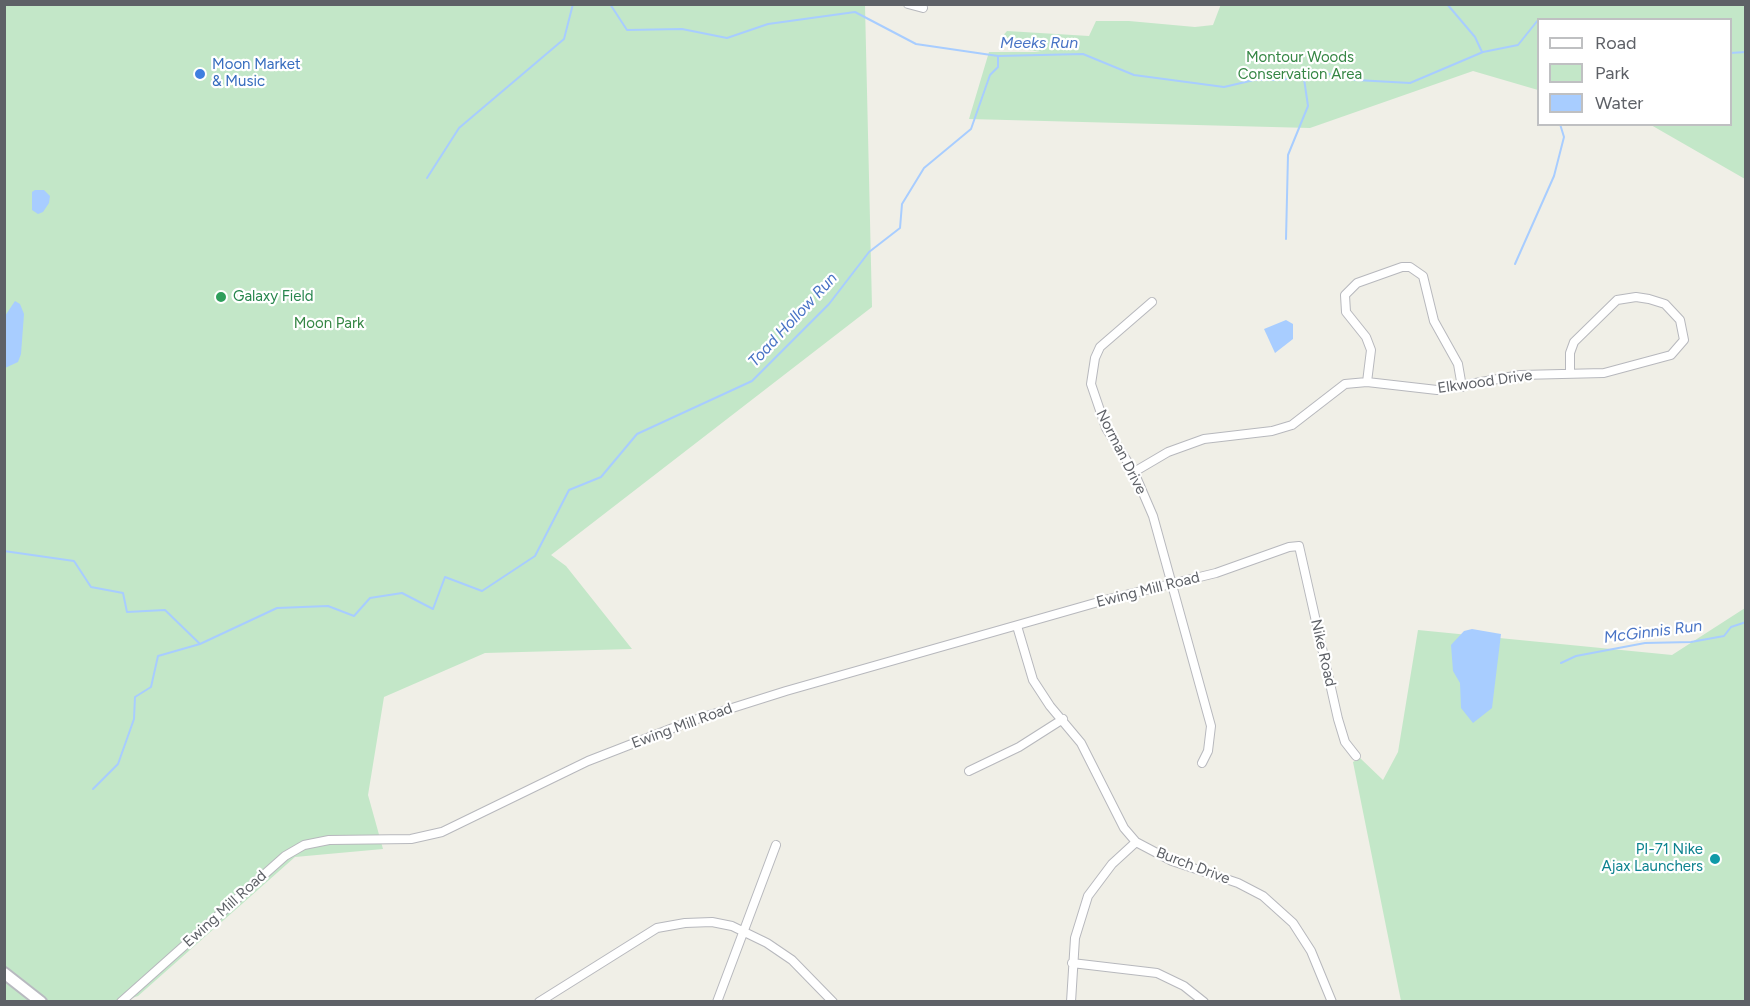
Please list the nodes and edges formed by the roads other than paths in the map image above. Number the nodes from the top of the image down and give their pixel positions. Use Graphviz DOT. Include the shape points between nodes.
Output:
graph roads {
  1 [pos="908,4"];
  2 [pos="923,8"];
  3 [pos="1152,302"];
  4 [pos="1570,373"];
  5 [pos="1367,382"];
  6 [pos="1462,387"];
  7 [pos="1134,471"];
  8 [pos="1299,546"];
  9 [pos="1172,584"];
  10 [pos="1017,626"];
  11 [pos="1063,719"];
  12 [pos="1356,756"];
  13 [pos="1202,763"];
  14 [pos="969,771"];
  15 [pos="1136,843"];
  16 [pos="776,845"];
  17 [pos="744,931"];
  18 [pos="1072,963"];
  19 [pos="4,973"];
  20 [pos="41,1002"];
  21 [pos="121,1002"];
  22 [pos="539,1002"];
  23 [pos="717,1002"];
  24 [pos="834,1002"];
  25 [pos="1071,1002"];
  26 [pos="1204,1002"];
  27 [pos="1332,1002"];
  1 -- 2 [label="street"];
  3 -- 7 [label="street, Norman Drive" via="1100,347 1091,384 1106,428"];
  4 -- 4 [label="street, Elkwood Drive" via="1574,342 1617,300 1636,297 1665,304 1680,320 1684,340 1671,355 1604,373"];
  4 -- 6 [label="street, Elkwood Drive" via="1520,375"];
  5 -- 6 [label="street, Elkwood Drive" via="1437,390"];
  5 -- 6 [label="street" via="1371,350 1346,312 1345,295 1357,283 1410,267 1423,276 1434,321 1458,364"];
  5 -- 7 [label="street, Elkwood Drive" via="1345,384 1292,425 1204,440 1168,452"];
  7 -- 9 [label="street, Norman Drive" via="1153,516"];
  8 -- 9 [label="street, Ewing Mill Road"];
  8 -- 12 [label="street, Nike Road" via="1338,719 1345,742"];
  9 -- 10 [label="street, Ewing Mill Road"];
  9 -- 13 [label="street, Norman Drive" via="1211,726"];
  10 -- 11 [label="street, Burch Drive" via="1033,680"];
  10 -- 21 [label="street, Ewing Mill Road" via="691,721 588,760 442,832 411,839 329,840 304,845 285,856"];
  11 -- 14 [label="street" via="1019,747"];
  11 -- 15 [label="street, Burch Drive" via="1082,743 1124,828"];
  15 -- 18 [label="street" via="1112,864 1089,896 1074,938"];
  15 -- 27 [label="street, Burch Drive" via="1263,896 1293,923 1311,951"];
  16 -- 17 [label="street"];
  17 -- 22 [label="street" via="712,922 657,928"];
  17 -- 23 [label="street"];
  17 -- 24 [label="street" via="792,960"];
  18 -- 25 [label="street"];
  18 -- 26 [label="street" via="1157,973 1184,986"];
  19 -- 20 [label="main road"];
}
